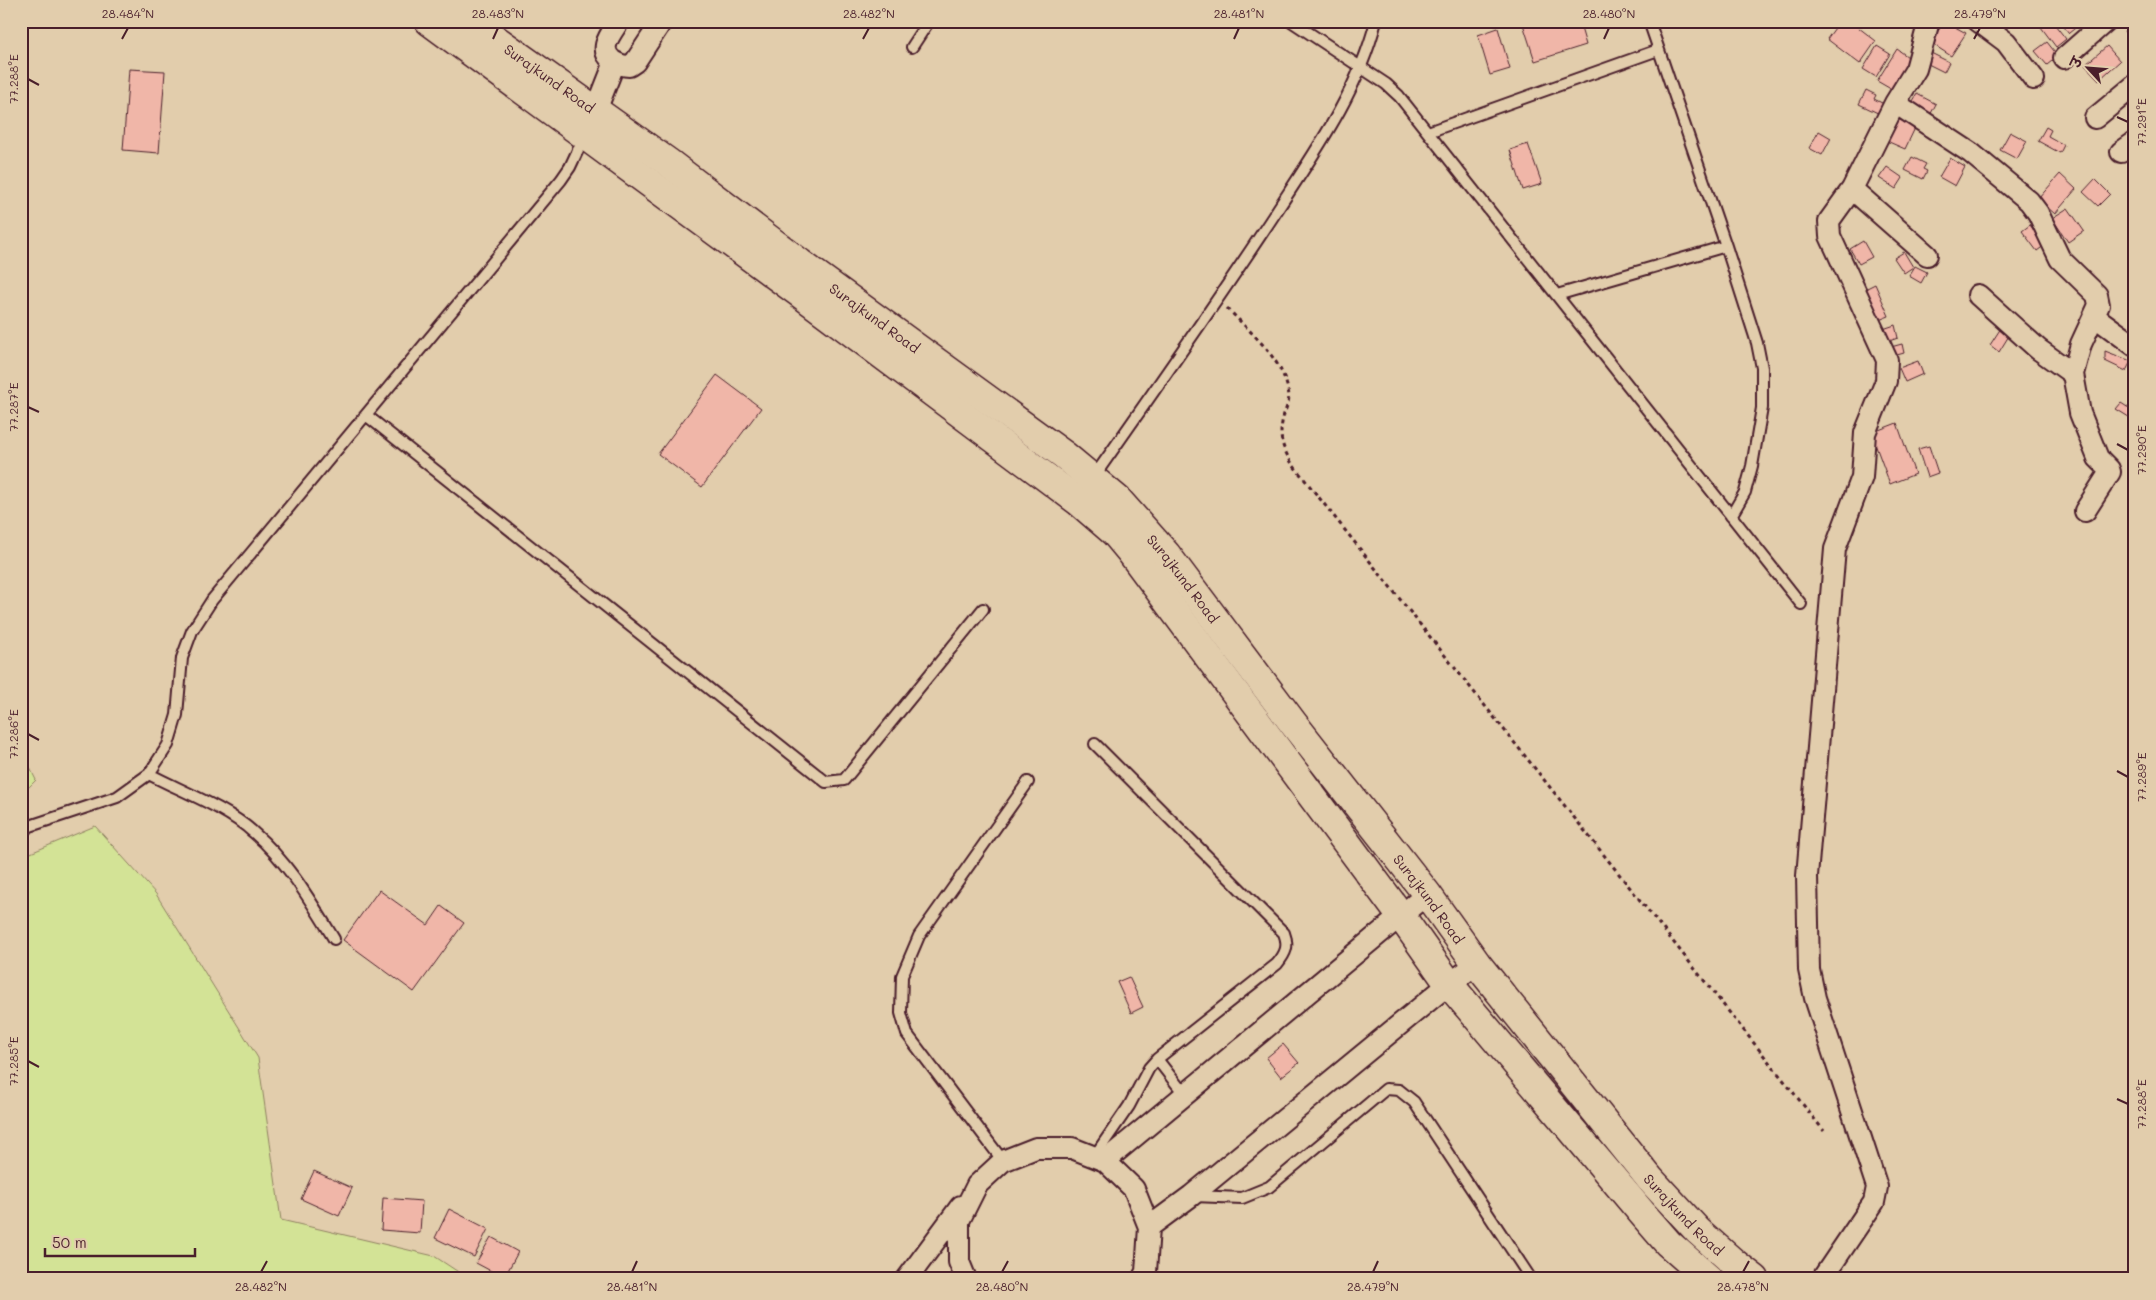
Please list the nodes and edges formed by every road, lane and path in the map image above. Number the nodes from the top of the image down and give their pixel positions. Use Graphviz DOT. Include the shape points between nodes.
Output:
graph roads {
  1 [pos="429,21"];
  2 [pos="470,21"];
  3 [pos="619,21"];
  4 [pos="662,21"];
  5 [pos="929,21"];
  6 [pos="1291,21"];
  7 [pos="1376,21"];
  8 [pos="1649,21"];
  9 [pos="1929,21"];
  10 [pos="1978,21"];
  11 [pos="2106,21"];
  12 [pos="912,47"];
  13 [pos="1658,50"];
  14 [pos="2064,58"];
  15 [pos="615,62"];
  16 [pos="1360,67"];
  17 [pos="2034,79"];
  18 [pos="2135,85"];
  19 [pos="1894,103"];
  20 [pos="598,110"];
  21 [pos="2095,118"];
  22 [pos="1428,132"];
  23 [pos="585,136"];
  24 [pos="1852,189"];
  25 [pos="1726,246"];
  26 [pos="1927,255"];
  27 [pos="1557,295"];
  28 [pos="1978,295"];
  29 [pos="1219,299"];
  30 [pos="2094,316"];
  31 [pos="2135,346"];
  32 [pos="2073,374"];
  33 [pos="366,415"];
  34 [pos="1085,490"];
  35 [pos="2085,511"];
  36 [pos="1731,516"];
  37 [pos="1801,604"];
  38 [pos="983,609"];
  39 [pos="1095,744"];
  40 [pos="149,774"];
  41 [pos="1028,782"];
  42 [pos="21,832"];
  43 [pos="1427,894"];
  44 [pos="1401,916"];
  45 [pos="334,939"];
  46 [pos="1477,964"];
  47 [pos="1449,984"];
  48 [pos="1157,1059"];
  49 [pos="1185,1095"];
  50 [pos="1824,1131"];
  51 [pos="1100,1159"];
  52 [pos="1003,1160"];
  53 [pos="977,1184"];
  54 [pos="1191,1196"];
  55 [pos="1149,1227"];
  56 [pos="907,1279"];
  57 [pos="966,1279"];
  58 [pos="1142,1279"];
  59 [pos="1531,1279"];
  60 [pos="1709,1279"];
  61 [pos="1755,1279"];
  62 [pos="1822,1279"];
  1 -- 23 [label="main road, Surajkund Road"];
  2 -- 20 [label="main road, Surajkund Road"];
  3 -- 15 [label="street" via="605,45 605,51"];
  4 -- 15 [label="street" via="635,62 629,66"];
  5 -- 12 [label="lane"];
  6 -- 16 [label="lane"];
  7 -- 16 [label="lane"];
  8 -- 13 [label="lane"];
  9 -- 19 [label="street" via="1916,69"];
  10 -- 17 [label="street" via="2006,42"];
  11 -- 14 [label="street"];
  13 -- 22 [label="lane"];
  13 -- 25 [label="lane"];
  15 -- 20 [label="street"];
  16 -- 22 [label="lane" via="1386,84"];
  16 -- 29 [label="lane" via="1333,124"];
  18 -- 21 [label="street"];
  19 -- 24 [label="street"];
  19 -- 30 [label="street" via="1971,153 2029,200 2060,259 2097,296 2099,305"];
  20 -- 23 [label="street"];
  20 -- 34 [label="main road, Surajkund Road" via="800,263 1064,455"];
  22 -- 27 [label="lane"];
  23 -- 33 [label="lane" via="561,180"];
  23 -- 34 [label="main road, Surajkund Road"];
  24 -- 26 [label="street"];
  24 -- 62 [label="street" via="1829,221 1830,236 1887,360 1888,371 1865,433 1862,477 1835,549 1808,876 1809,970 1814,998 1877,1187 1874,1202"];
  25 -- 27 [label="lane"];
  25 -- 36 [label="lane" via="1762,368 1762,408 1752,466 1745,492"];
  27 -- 36 [label="lane"];
  28 -- 32 [label="street" via="2038,349"];
  29 -- 34 [label="lane"];
  29 -- 50 [label="path" via="1267,350 1282,375 1289,397 1281,426 1282,447 1293,465"];
  30 -- 31 [label="street"];
  30 -- 32 [label="street" via="2081,344"];
  32 -- 35 [label="street" via="2080,413 2098,458 2110,472"];
  33 -- 38 [label="lane" via="826,782 844,780"];
  33 -- 40 [label="lane" via="212,600 192,631 182,658 177,715 168,744"];
  34 -- 43 [label="main road, Surajkund Road" via="1118,500 1166,554"];
  34 -- 44 [label="main road, Surajkund Road"];
  36 -- 37 [label="lane"];
  39 -- 48 [label="lane" via="1284,932 1288,943 1277,964"];
  40 -- 42 [label="lane" via="117,797 30,826"];
  40 -- 45 [label="lane" via="252,831 283,861"];
  41 -- 52 [label="lane" via="919,936 902,976 901,1013 908,1034"];
  43 -- 44 [label="street"];
  43 -- 46 [label="main road, Surajkund Road"];
  44 -- 47 [label="main road, Surajkund Road"];
  44 -- 49 [label="street"];
  46 -- 47 [label="street"];
  46 -- 61 [label="main road, Surajkund Road" via="1650,1179 1698,1232"];
  47 -- 54 [label="street"];
  47 -- 60 [label="main road, Surajkund Road" via="1668,1243"];
  48 -- 49 [label="lane"];
  48 -- 51 [label="lane"];
  49 -- 51 [label="street"];
  51 -- 52 [label="street" via="1072,1148 1036,1148"];
  51 -- 55 [label="street" via="1134,1189"];
  52 -- 53 [label="street"];
  53 -- 56 [label="street"];
  53 -- 57 [label="street" via="959,1221 959,1262"];
  54 -- 55 [label="street"];
  54 -- 59 [label="lane" via="1242,1198 1269,1187 1386,1089 1399,1090 1414,1102"];
  55 -- 58 [label="street" via="1146,1272"];
}
